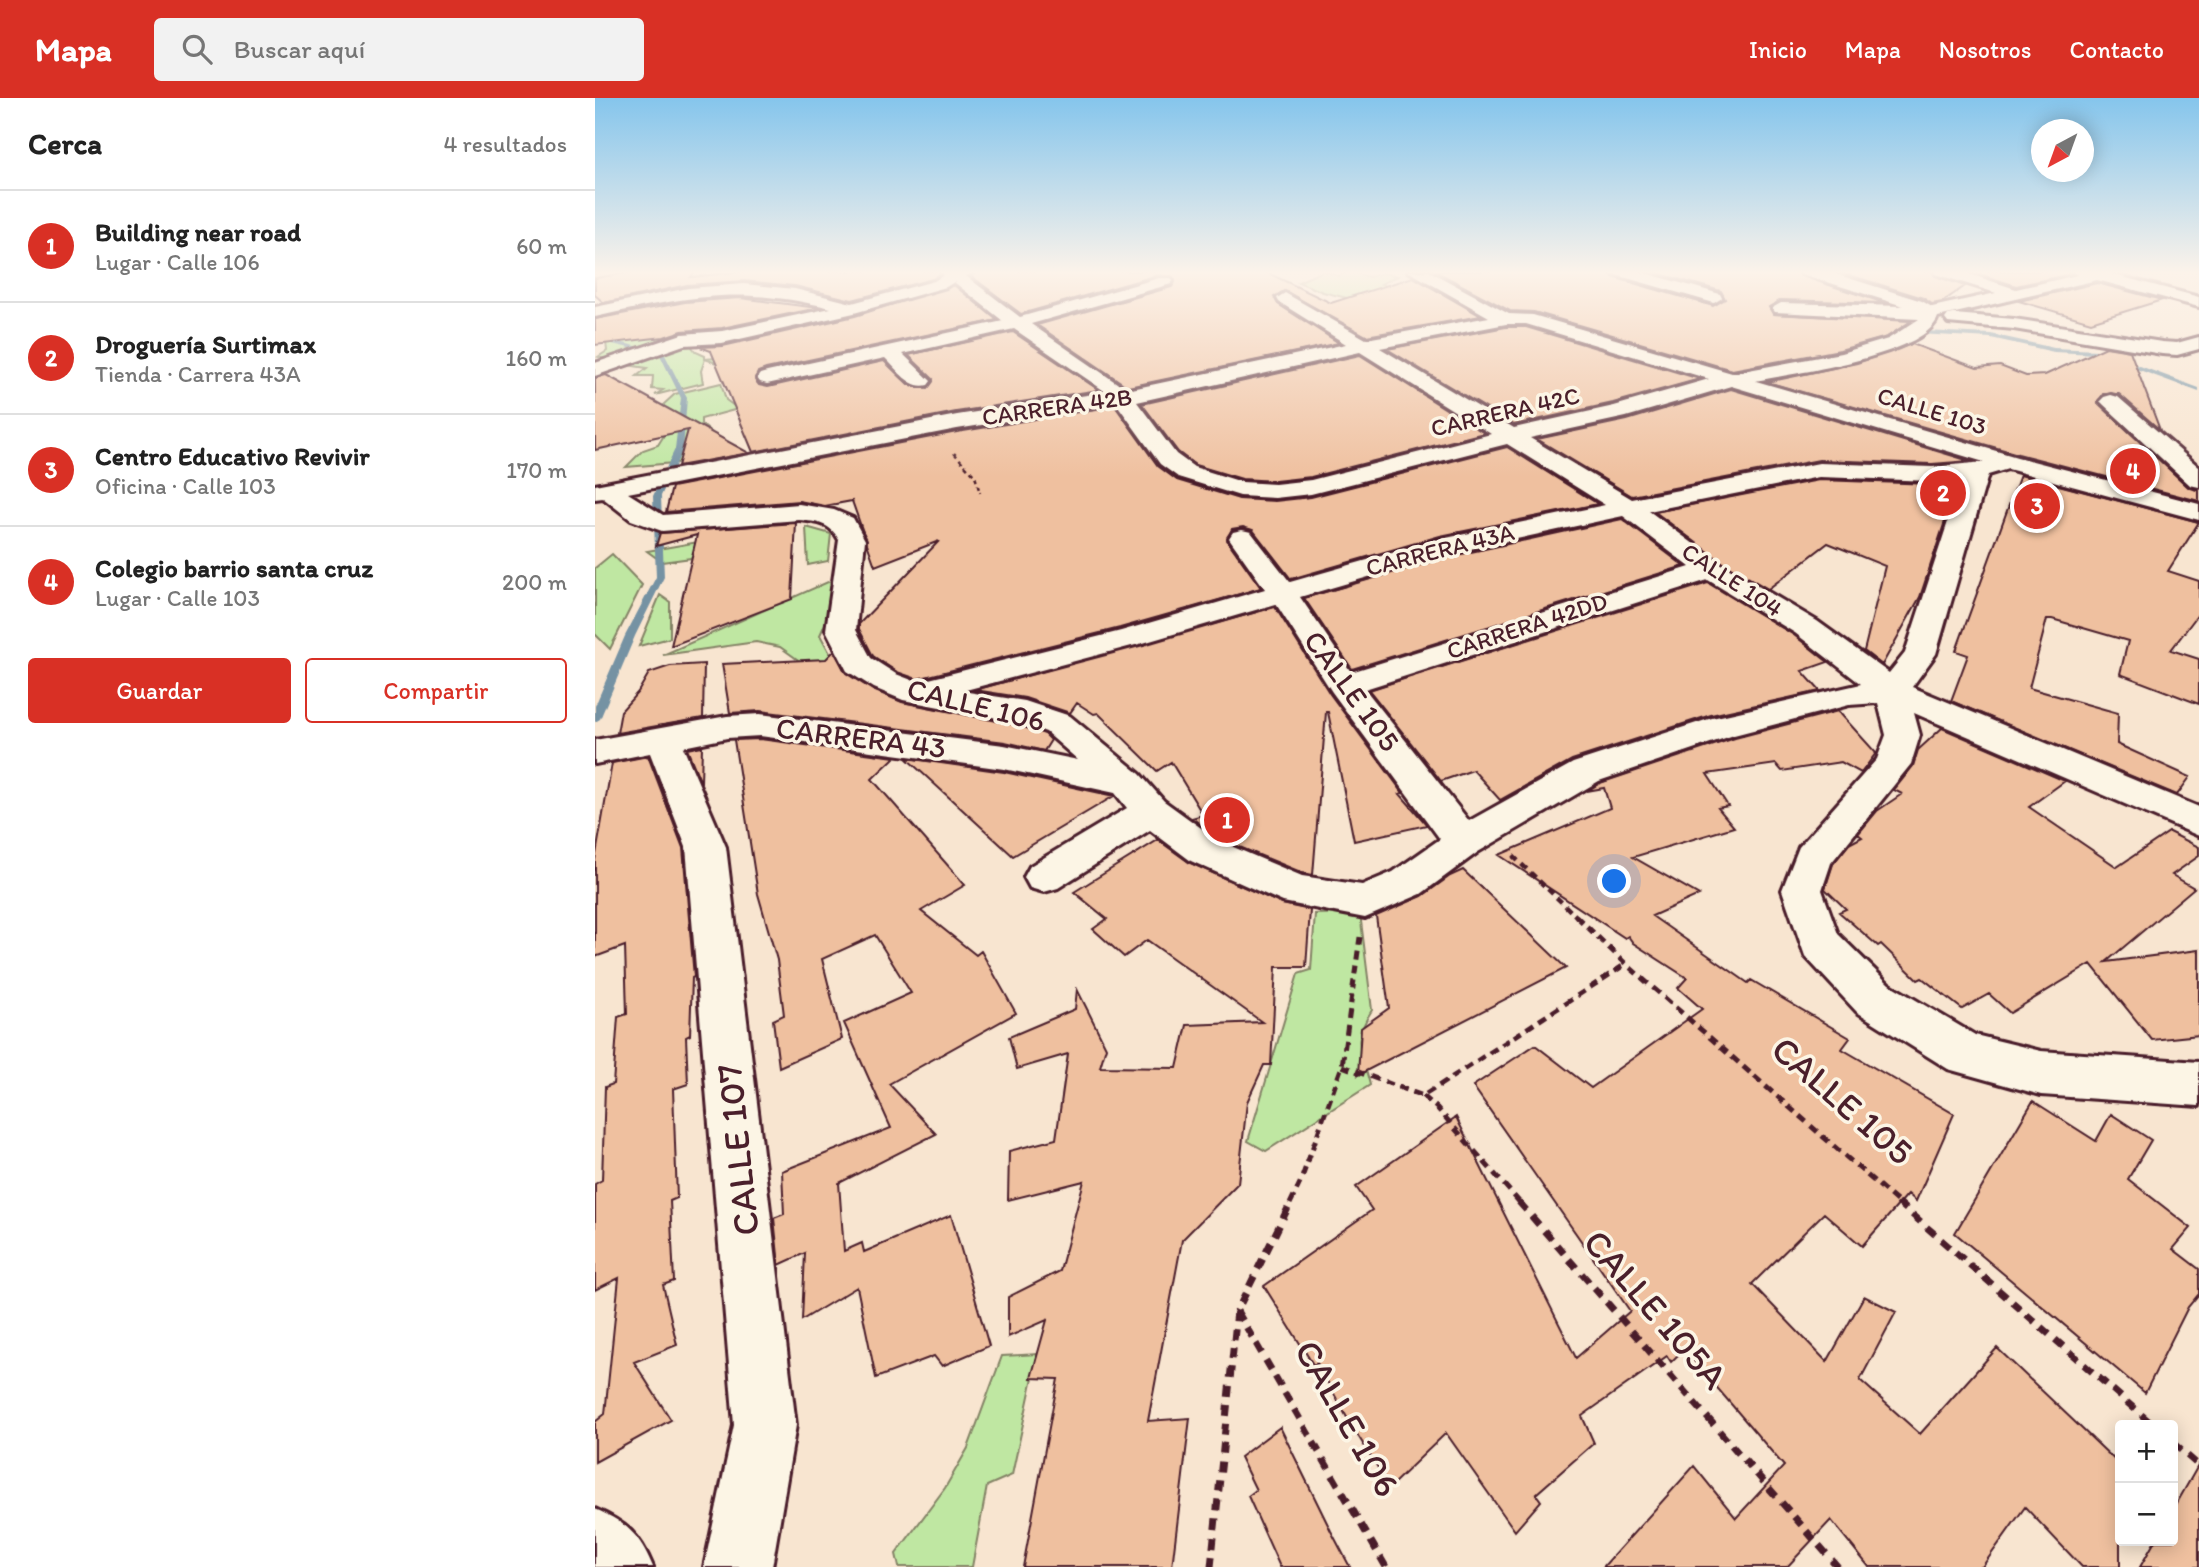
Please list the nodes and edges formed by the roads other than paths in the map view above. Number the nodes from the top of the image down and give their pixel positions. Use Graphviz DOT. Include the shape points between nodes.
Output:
graph roads {
  1 [pos="688,340"];
  2 [pos="886,340"];
  3 [pos="945,340"];
  4 [pos="1042,340"];
  5 [pos="1357,340"];
  6 [pos="1395,340"];
  7 [pos="1598,340"];
  8 [pos="1900,340"];
  9 [pos="2110,340"];
  10 [pos="2199,343"];
  11 [pos="1366,345"];
  12 [pos="895,351"];
  13 [pos="595,370"];
  14 [pos="767,378"];
  15 [pos="1733,379"];
  16 [pos="921,381"];
  17 [pos="1119,396"];
  18 [pos="2112,401"];
  19 [pos="1510,436"];
  20 [pos="2009,462"];
  21 [pos="1977,471"];
  22 [pos="2199,480"];
  23 [pos="601,490"];
  24 [pos="1628,508"];
  25 [pos="799,511"];
  26 [pos="2199,512"];
  27 [pos="1242,538"];
  28 [pos="1711,570"];
  29 [pos="1283,593"];
  30 [pos="1344,685"];
  31 [pos="1892,691"];
  32 [pos="915,693"];
  33 [pos="662,739"];
  34 [pos="595,752"];
  35 [pos="1139,797"];
  36 [pos="2199,822"];
  37 [pos="1475,836"];
  38 [pos="1044,877"];
  39 [pos="2199,1084"];
  40 [pos="595,1543"];
  41 [pos="619,1567"];
  42 [pos="738,1567"];
  1 -- 13 [label="street"];
  2 -- 12 [label="street"];
  3 -- 12 [label="street"];
  4 -- 17 [label="street" via="1117,390"];
  5 -- 11 [label="street, CALLE 104"];
  6 -- 11 [label="street, CARRERA 42B"];
  7 -- 15 [label="street, CALLE 103"];
  8 -- 15 [label="street, CARRERA 42C" via="1844,358"];
  9 -- 10 [label="street" via="2177,349"];
  11 -- 17 [label="street, CARRERA 42B"];
  11 -- 19 [label="street, CALLE 104"];
  12 -- 14 [label="street"];
  12 -- 16 [label="street"];
  15 -- 19 [label="street, CARRERA 42C"];
  15 -- 20 [label="street, CALLE 103"];
  17 -- 19 [label="street, CARRERA 42C" via="1168,459 1186,472 1240,489 1311,487"];
  17 -- 23 [label="street, CARRERA 42B"];
  18 -- 22 [label="street"];
  19 -- 24 [label="street, CALLE 104"];
  20 -- 21 [label="street, CARRERA 43A"];
  20 -- 26 [label="street, CALLE 103"];
  21 -- 24 [label="street, CARRERA 43A" via="1819,470"];
  21 -- 31 [label="street" via="1920,654"];
  23 -- 25 [label="street, CARRERA 42B" via="645,517 664,523"];
  24 -- 28 [label="street, CALLE 104"];
  24 -- 29 [label="street, CARRERA 43A" via="1441,547"];
  25 -- 32 [label="street, CALLE 106" via="833,517 851,531 851,567 841,630 858,664"];
  27 -- 29 [label="street, CALLE 105"];
  28 -- 30 [label="street, CARRERA 42DD"];
  28 -- 31 [label="street, CALLE 104" via="1806,627"];
  29 -- 30 [label="street, CALLE 105"];
  29 -- 32 [label="street, CARRERA 43A"];
  30 -- 37 [label="street, CALLE 105"];
  31 -- 36 [label="street, CALLE 104"];
  31 -- 37 [label="street" via="1849,695 1724,726 1587,772"];
  31 -- 39 [label="street" via="1903,735 1893,764 1813,856 1802,890 1820,944 1873,998 1965,1054 2041,1073"];
  32 -- 35 [label="street, CALLE 106" via="1025,712 1058,724"];
  33 -- 34 [label="street, CARRERA 43"];
  33 -- 35 [label="street, CARRERA 43" via="760,725 1004,757"];
  33 -- 42 [label="street, CALLE 107" via="706,847 765,1425"];
  35 -- 37 [label="street, CALLE 106" via="1205,851 1297,891 1365,902 1407,884"];
  35 -- 38 [label="street"];
  40 -- 41 [label="street"];
}
